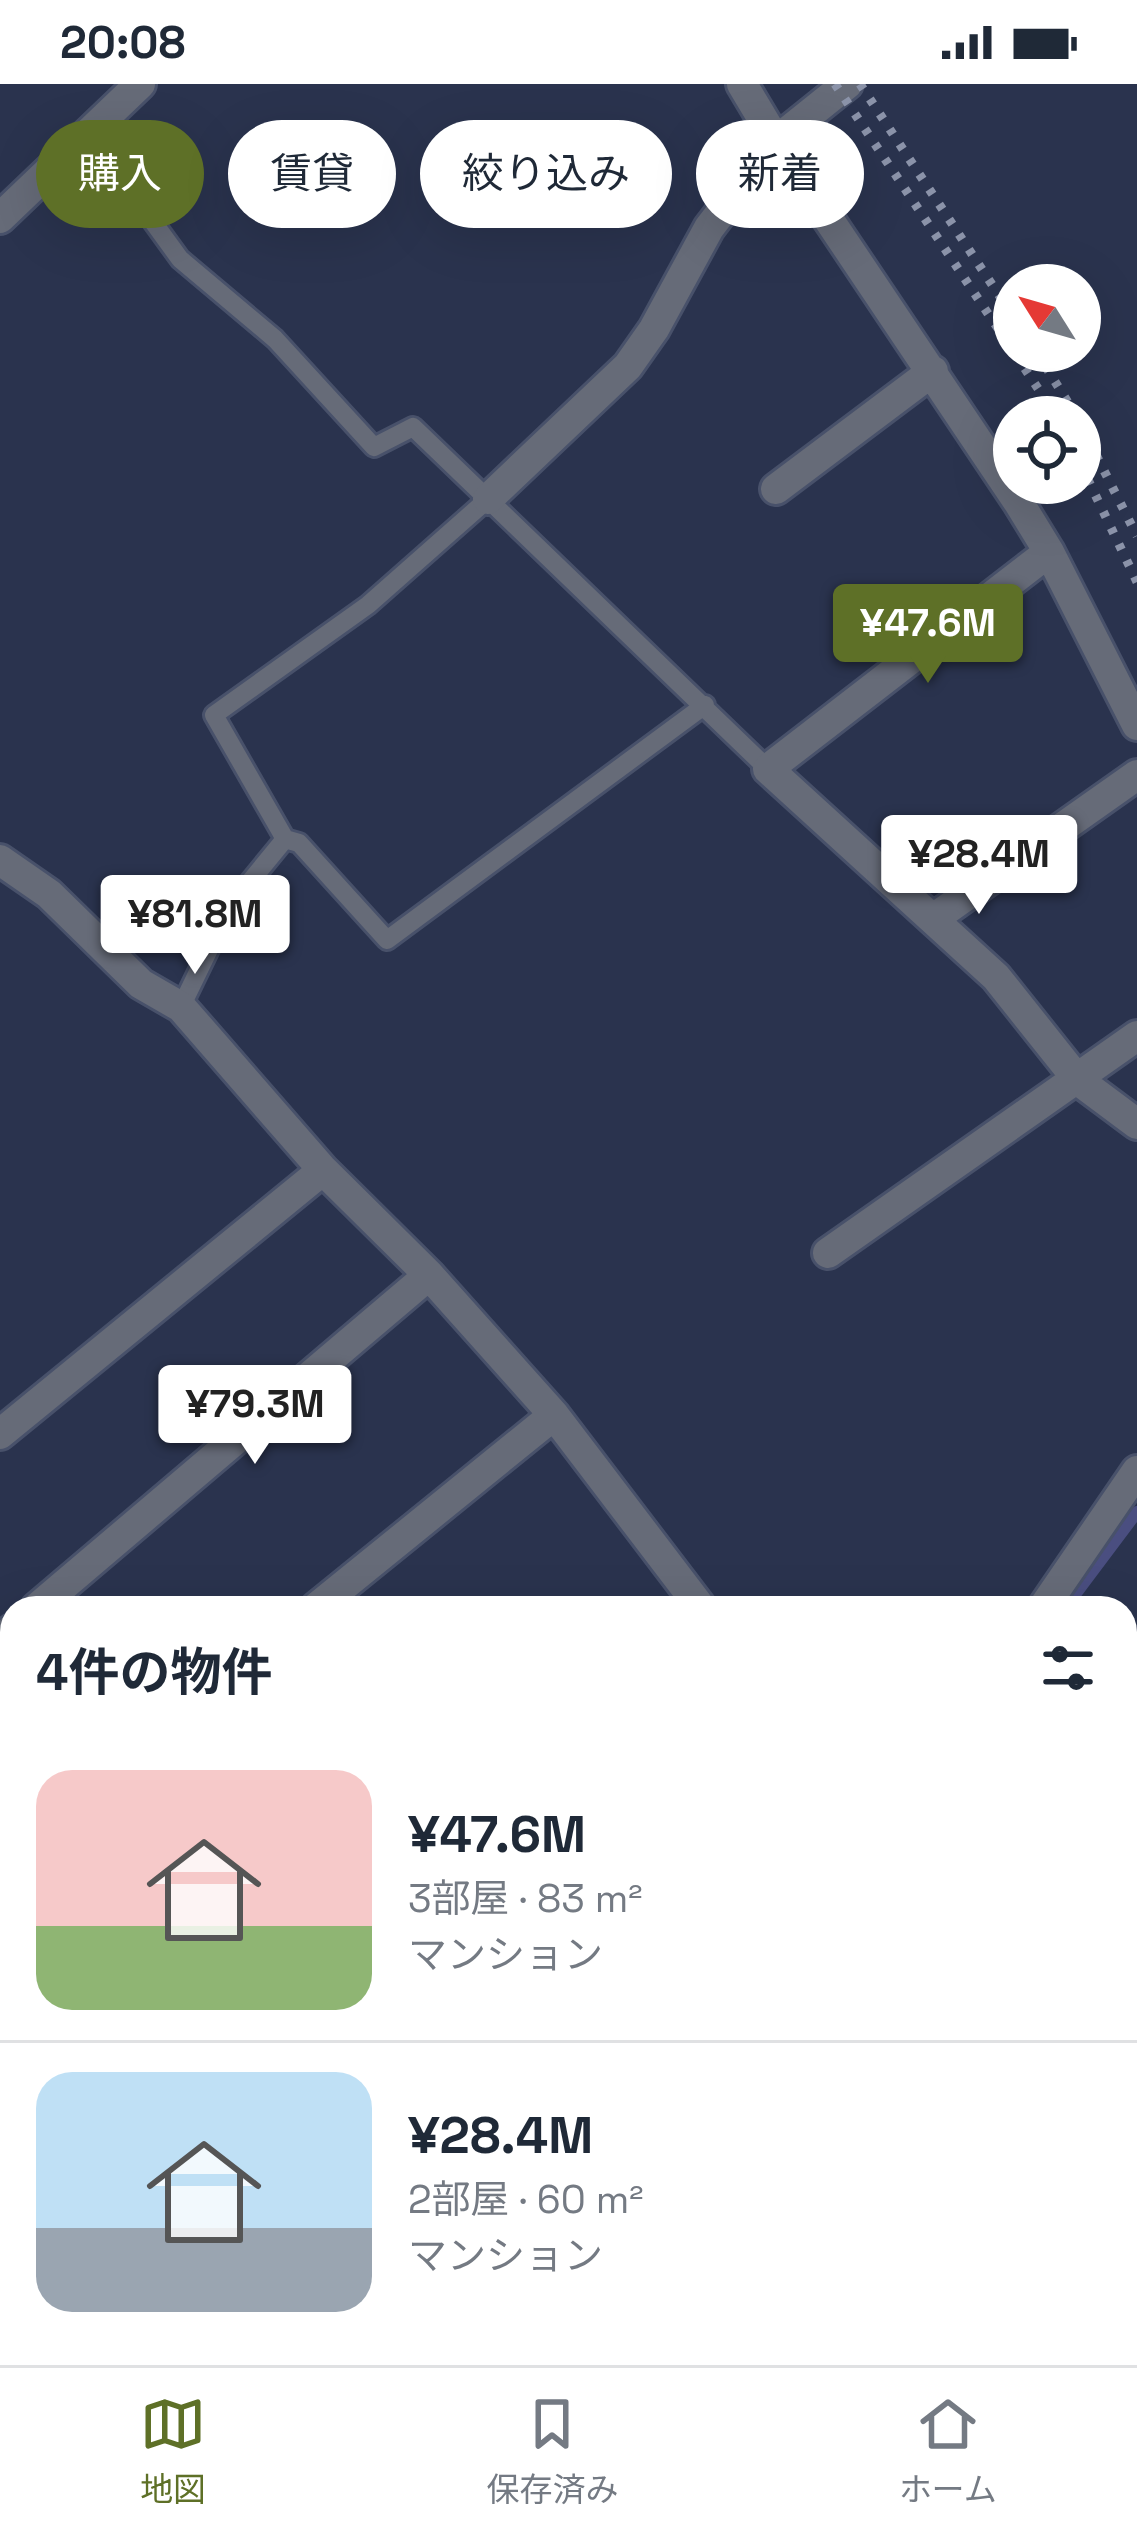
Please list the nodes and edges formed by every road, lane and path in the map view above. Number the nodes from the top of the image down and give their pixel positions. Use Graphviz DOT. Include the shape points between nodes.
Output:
graph roads {
  1 [pos="742,84"];
  2 [pos="847,84"];
  3 [pos="138,85"];
  4 [pos="110,112"];
  5 [pos="763,120"];
  6 [pos="802,120"];
  7 [pos="0,218"];
  8 [pos="709,228"];
  9 [pos="835,228"];
  10 [pos="933,371"];
  11 [pos="776,489"];
  12 [pos="488,500"];
  13 [pos="1049,552"];
  14 [pos="705,705"];
  15 [pos="1137,725"];
  16 [pos="768,769"];
  17 [pos="1137,775"];
  18 [pos="285,838"];
  19 [pos="0,860"];
  20 [pos="933,919"];
  21 [pos="181,1007"];
  22 [pos="1137,1036"];
  23 [pos="1078,1080"];
  24 [pos="1137,1124"];
  25 [pos="323,1170"];
  26 [pos="828,1253"];
  27 [pos="429,1275"];
  28 [pos="554,1415"];
  29 [pos="0,1434"];
  30 [pos="1137,1471"];
  31 [pos="52,1596"];
  32 [pos="331,1596"];
  33 [pos="692,1596"];
  34 [pos="1051,1596"];
  1 -- 5 [label="street"];
  2 -- 6 [label="street"];
  3 -- 4 [label="street"];
  4 -- 7 [label="street"];
  4 -- 12 [label="lane" via="143,208 180,259 275,339 374,447 413,427"];
  8 -- 12 [label="street" via="628,366"];
  9 -- 10 [label="street"];
  10 -- 11 [label="street"];
  10 -- 13 [label="street"];
  12 -- 14 [label="lane"];
  12 -- 18 [label="lane" via="368,605 214,715"];
  13 -- 15 [label="street"];
  13 -- 16 [label="street"];
  14 -- 16 [label="lane"];
  14 -- 18 [label="lane" via="387,940 299,843"];
  16 -- 20 [label="street"];
  17 -- 20 [label="street"];
  18 -- 21 [label="lane" via="230,907"];
  19 -- 21 [label="street" via="49,893 141,984"];
  20 -- 23 [label="street" via="996,977"];
  21 -- 25 [label="street"];
  22 -- 23 [label="street"];
  23 -- 24 [label="street"];
  23 -- 26 [label="street"];
  25 -- 27 [label="street"];
  25 -- 29 [label="street"];
  27 -- 28 [label="street"];
  27 -- 31 [label="street"];
  28 -- 32 [label="street"];
  28 -- 33 [label="street"];
  30 -- 34 [label="street"];
}
